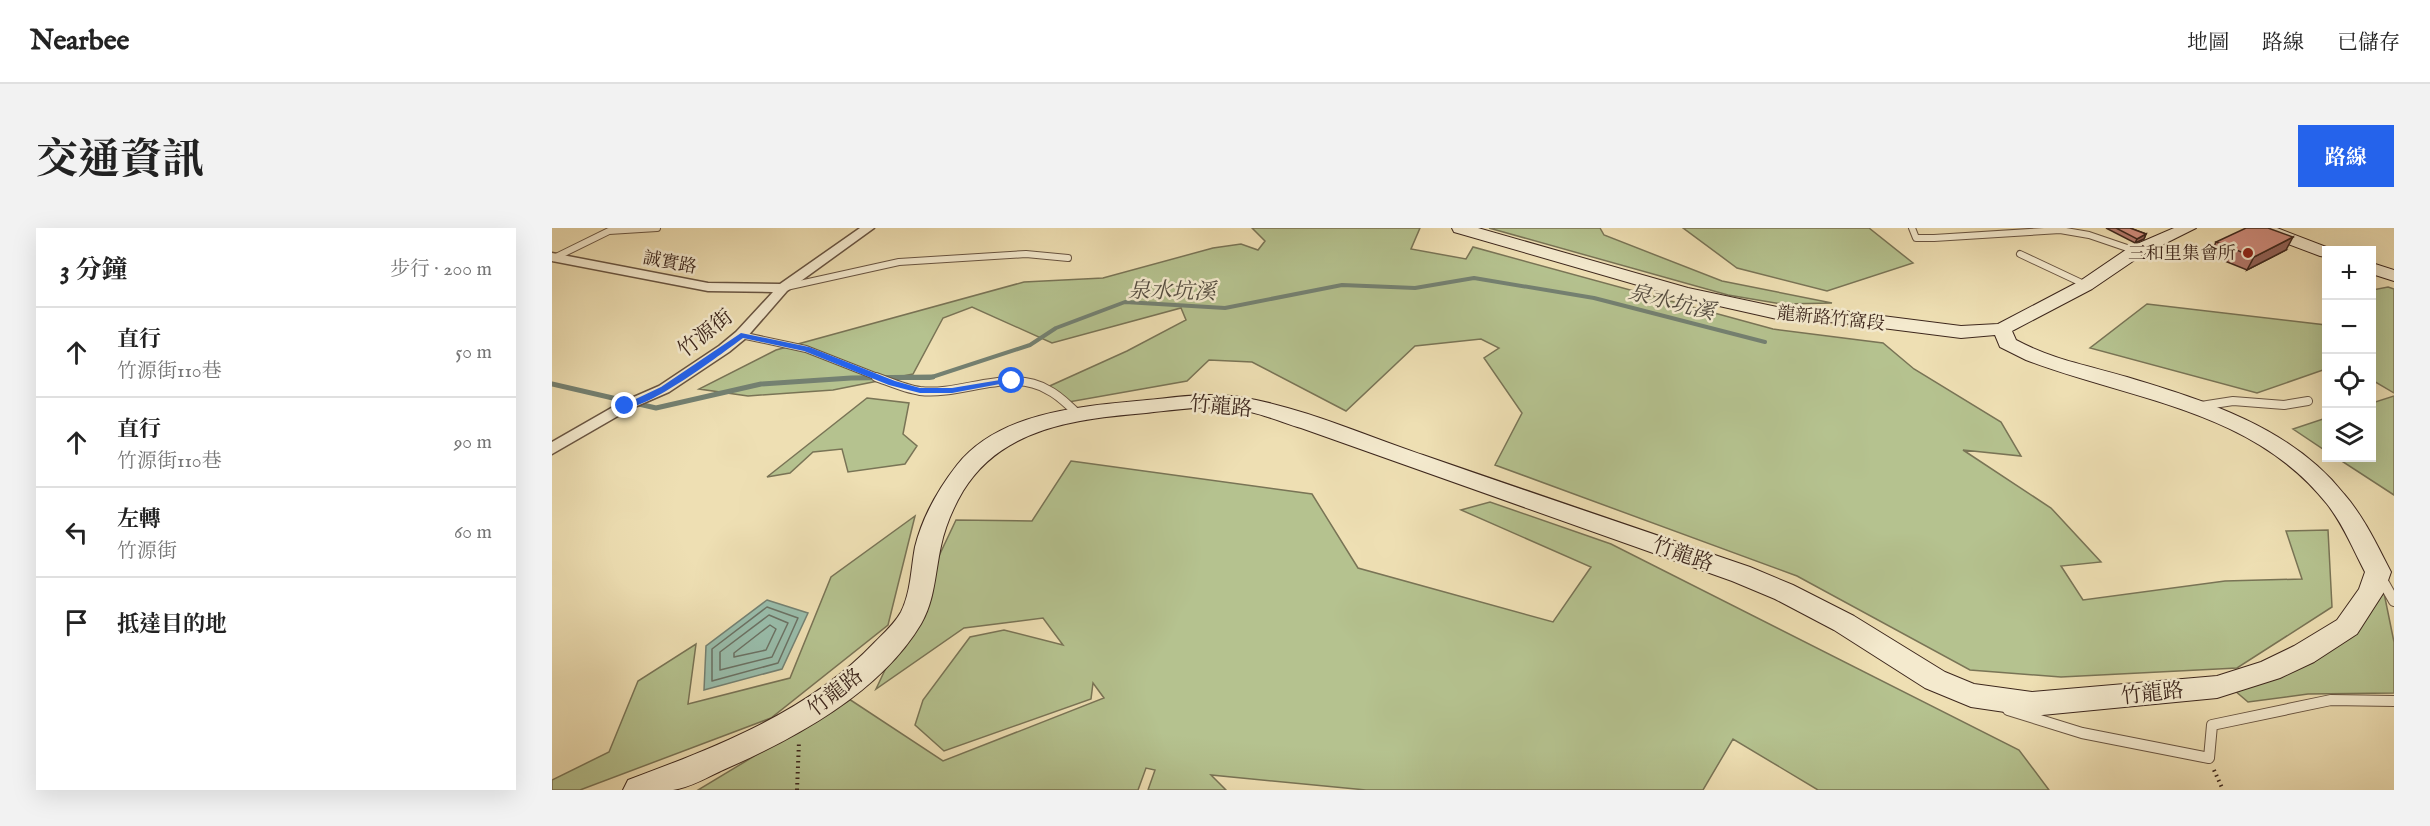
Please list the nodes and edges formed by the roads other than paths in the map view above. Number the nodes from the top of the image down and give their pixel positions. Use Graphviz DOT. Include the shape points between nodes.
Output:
graph roads {
  1 [pos="657,228"];
  2 [pos="868,228"];
  3 [pos="1460,228"];
  4 [pos="1912,228"];
  5 [pos="2262,228"];
  6 [pos="2178,229"];
  7 [pos="2322,250"];
  8 [pos="2136,251"];
  9 [pos="2020,254"];
  10 [pos="553,258"];
  11 [pos="1068,258"];
  12 [pos="2376,269"];
  13 [pos="2394,276"];
  14 [pos="2086,285"];
  15 [pos="783,288"];
  16 [pos="2002,328"];
  17 [pos="741,335"];
  18 [pos="2308,401"];
  19 [pos="2197,406"];
  20 [pos="1077,413"];
  21 [pos="552,449"];
  22 [pos="2378,572"];
  23 [pos="2394,601"];
  24 [pos="1971,695"];
  25 [pos="2394,700"];
  26 [pos="639,790"];
  1 -- 10 [label="lane" via="609,231"];
  2 -- 15 [label="street, 竹源街"];
  3 -- 16 [label="street, 龍新路竹窩段" via="1685,293 1777,313 1961,332"];
  4 -- 8 [label="lane" via="1916,238 1934,239 2062,230"];
  5 -- 7 [label="street"];
  6 -- 8 [label="street, 龍新路竹窩段"];
  8 -- 14 [label="street, 龍新路竹窩段"];
  9 -- 14 [label="lane"];
  10 -- 15 [label="street, 誠實路" via="708,287"];
  11 -- 15 [label="lane" via="1026,254 899,262"];
  12 -- 13 [label="street"];
  14 -- 16 [label="street, 龍新路竹窩段"];
  15 -- 17 [label="street, 竹源街"];
  16 -- 19 [label="street" via="2007,343 2028,354"];
  17 -- 20 [label="lane" via="806,349 892,383 933,392 1001,381 1025,382 1049,390"];
  17 -- 21 [label="street, 竹源街" via="664,389 625,406"];
  18 -- 19 [label="lane" via="2284,405 2233,400"];
  19 -- 22 [label="street" via="2246,426 2310,470 2353,526"];
  20 -- 24 [label="street, 竹龍路" via="1196,402 1243,404 1309,423 1741,574 1844,623 1935,680"];
  20 -- 26 [label="street, 竹龍路" via="1018,431 992,444 966,470 951,490 939,518 927,550 924,582 910,618 859,675 800,719"];
  22 -- 23 [label="lane"];
  22 -- 24 [label="street, 竹龍路" via="2371,592 2347,627 2270,670 2217,687 2032,704"];
  24 -- 25 [label="lane" via="2034,720 2209,758 2212,725 2331,700"];
}
